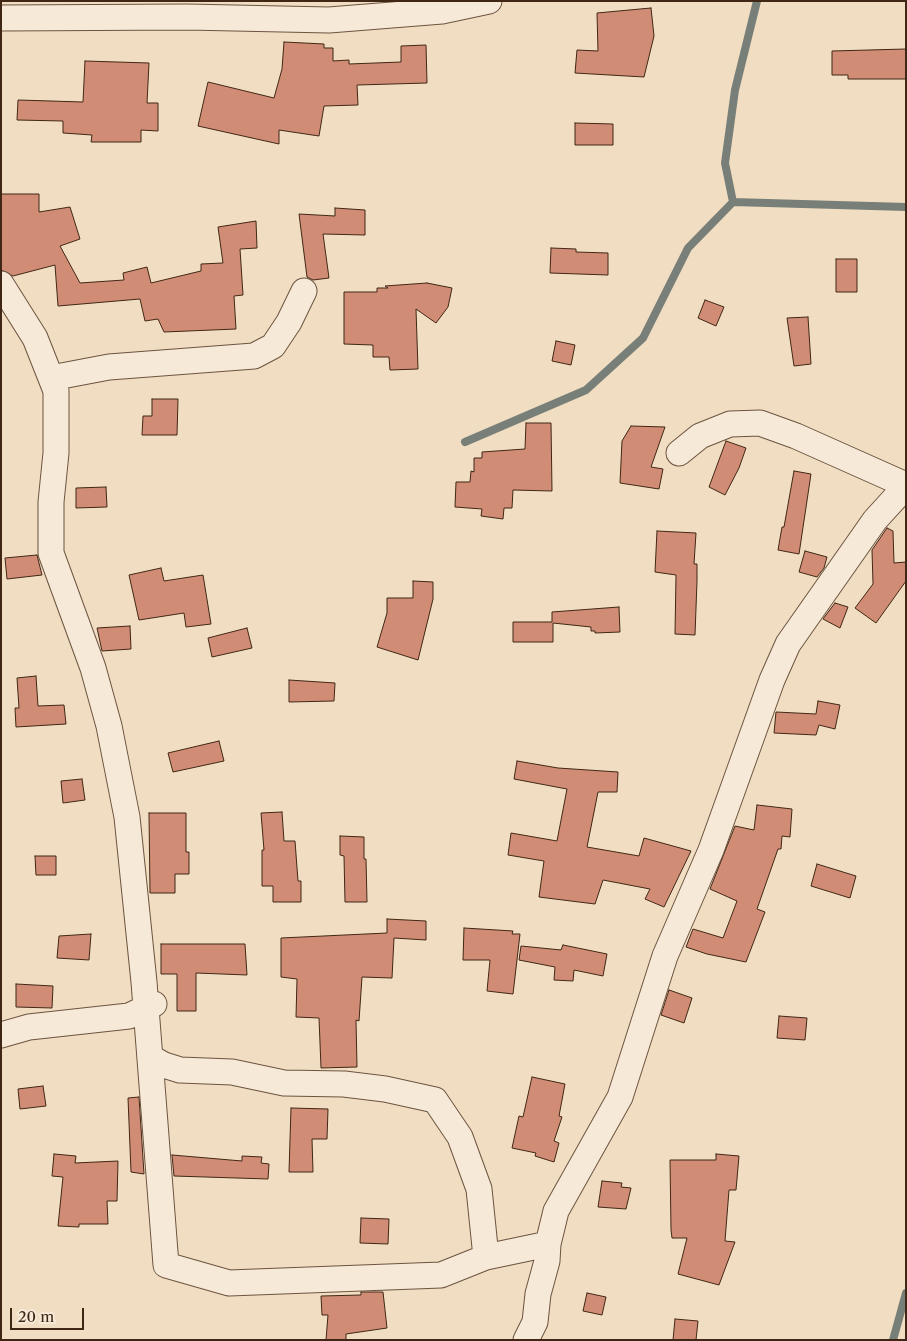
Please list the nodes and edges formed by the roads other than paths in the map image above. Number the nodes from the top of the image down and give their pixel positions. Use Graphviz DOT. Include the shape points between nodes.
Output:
graph roads {
  1 [pos="490,1"];
  2 [pos="1,18"];
  3 [pos="1,284"];
  4 [pos="304,291"];
  5 [pos="51,378"];
  6 [pos="680,453"];
  7 [pos="906,486"];
  8 [pos="154,1004"];
  9 [pos="1,1035"];
  10 [pos="150,1057"];
  11 [pos="548,1244"];
  12 [pos="486,1257"];
  13 [pos="526,1340"];
  1 -- 2 [label="street" via="442,11 329,20"];
  3 -- 5 [label="street" via="35,338"];
  4 -- 5 [label="street" via="273,346 254,356 109,367"];
  5 -- 10 [label="street" via="56,390 51,553 93,668 126,808"];
  6 -- 7 [label="street" via="700,436 730,424 760,423"];
  7 -- 11 [label="street" via="875,520 788,644 711,850 665,956 620,1098 556,1210"];
  8 -- 9 [label="street" via="129,1016 30,1027"];
  10 -- 12 [label="street" via="180,1070 232,1072 284,1083 344,1084 435,1100 460,1137 479,1189"];
  10 -- 12 [label="street" via="166,1266 229,1283 441,1275"];
  11 -- 12 [label="street"];
  11 -- 13 [label="street" via="535,1322"];
}
